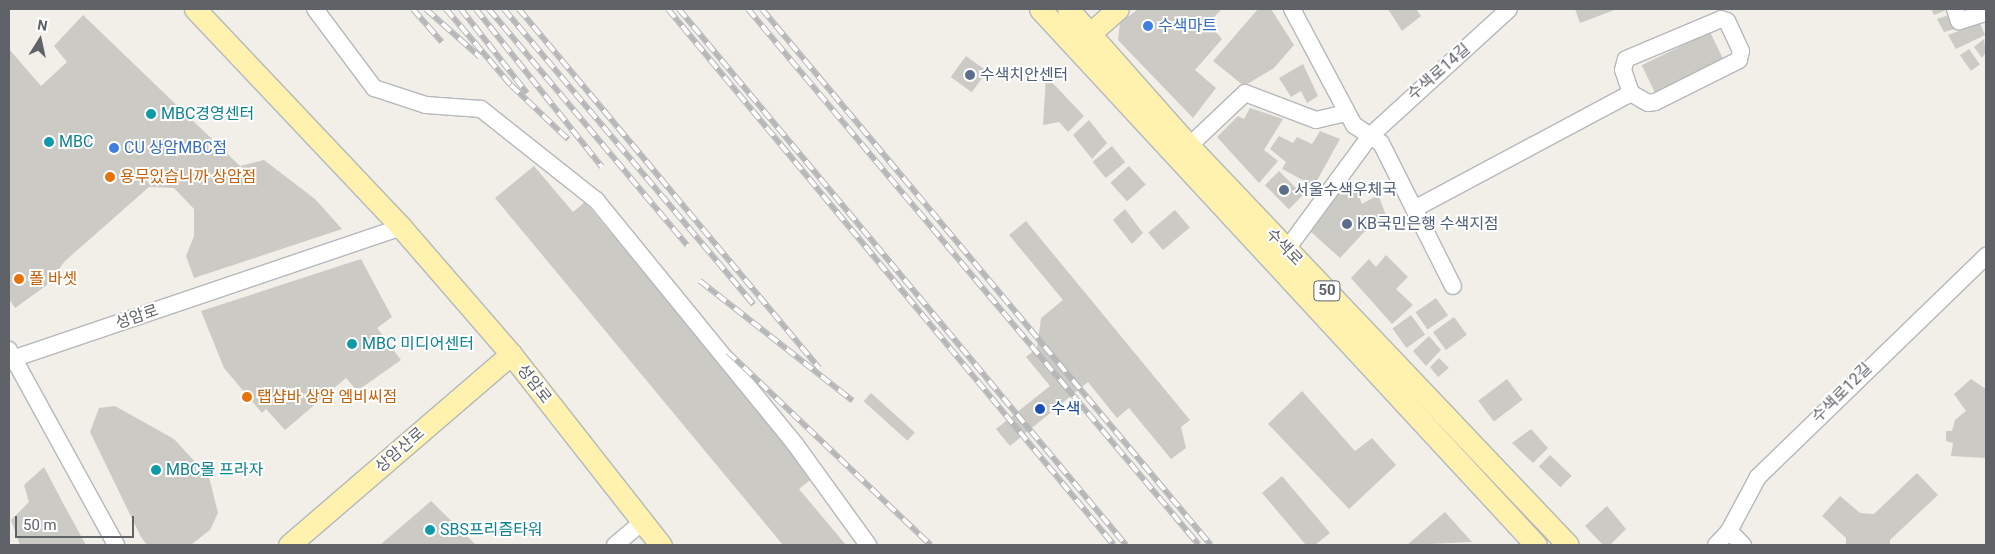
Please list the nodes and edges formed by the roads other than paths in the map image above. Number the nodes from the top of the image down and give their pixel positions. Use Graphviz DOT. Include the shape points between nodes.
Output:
graph roads {
  1 [pos="195,9"];
  2 [pos="315,9"];
  3 [pos="1040,9"];
  4 [pos="1068,9"];
  5 [pos="1118,9"];
  6 [pos="1292,9"];
  7 [pos="1508,9"];
  8 [pos="1955,9"];
  9 [pos="1986,13"];
  10 [pos="1082,40"];
  11 [pos="1631,93"];
  12 [pos="1346,113"];
  13 [pos="1370,136"];
  14 [pos="1189,146"];
  15 [pos="1414,209"];
  16 [pos="401,227"];
  17 [pos="1287,249"];
  18 [pos="1986,256"];
  19 [pos="1453,286"];
  20 [pos="511,354"];
  21 [pos="11,356"];
  22 [pos="1521,496"];
  23 [pos="1505,513"];
  24 [pos="642,522"];
  25 [pos="1729,531"];
  26 [pos="116,545"];
  27 [pos="289,545"];
  28 [pos="615,545"];
  29 [pos="661,545"];
  30 [pos="868,545"];
  31 [pos="1536,545"];
  32 [pos="1568,545"];
  33 [pos="1716,545"];
  34 [pos="1743,545"];
  1 -- 16 [label="main road, 성암로"];
  2 -- 30 [label="street" via="374,88 426,105 481,110 596,200 795,444"];
  3 -- 10 [label="main road, 수색로 / 50"];
  4 -- 10 [label="main road, 수색로 / 50"];
  5 -- 10 [label="main road"];
  6 -- 12 [label="street"];
  7 -- 13 [label="street, 수색로14길"];
  8 -- 9 [label="street" via="1959,21"];
  10 -- 14 [label="main road, 수색로 / 50"];
  10 -- 23 [label="main road, 수색로 / 50"];
  11 -- 11 [label="street" via="1648,103 1655,102 1739,60 1741,51 1728,21 1721,19 1626,59 1623,70"];
  11 -- 15 [label="street"];
  12 -- 13 [label="street" via="1354,125"];
  12 -- 14 [label="street" via="1316,120 1245,93"];
  13 -- 15 [label="street" via="1381,144"];
  13 -- 17 [label="street, 수색로14길"];
  14 -- 17 [label="main road, 수색로 / 50"];
  15 -- 19 [label="street"];
  16 -- 20 [label="main road, 성암로"];
  16 -- 21 [label="street, 성암로"];
  17 -- 22 [label="main road, 수색로 / 50"];
  18 -- 25 [label="street, 수색로12길" via="1758,477"];
  20 -- 24 [label="main road, 성암로"];
  20 -- 27 [label="main road, 상암산로"];
  21 -- 26 [label="street"];
  22 -- 23 [label="main road" via="1509,496"];
  22 -- 32 [label="main road, 수색로 / 50"];
  23 -- 31 [label="main road, 수색로 / 50"];
  24 -- 28 [label="street"];
  24 -- 29 [label="main road, 성암로"];
  25 -- 33 [label="street, 수색로12길"];
  25 -- 34 [label="street"];
}
